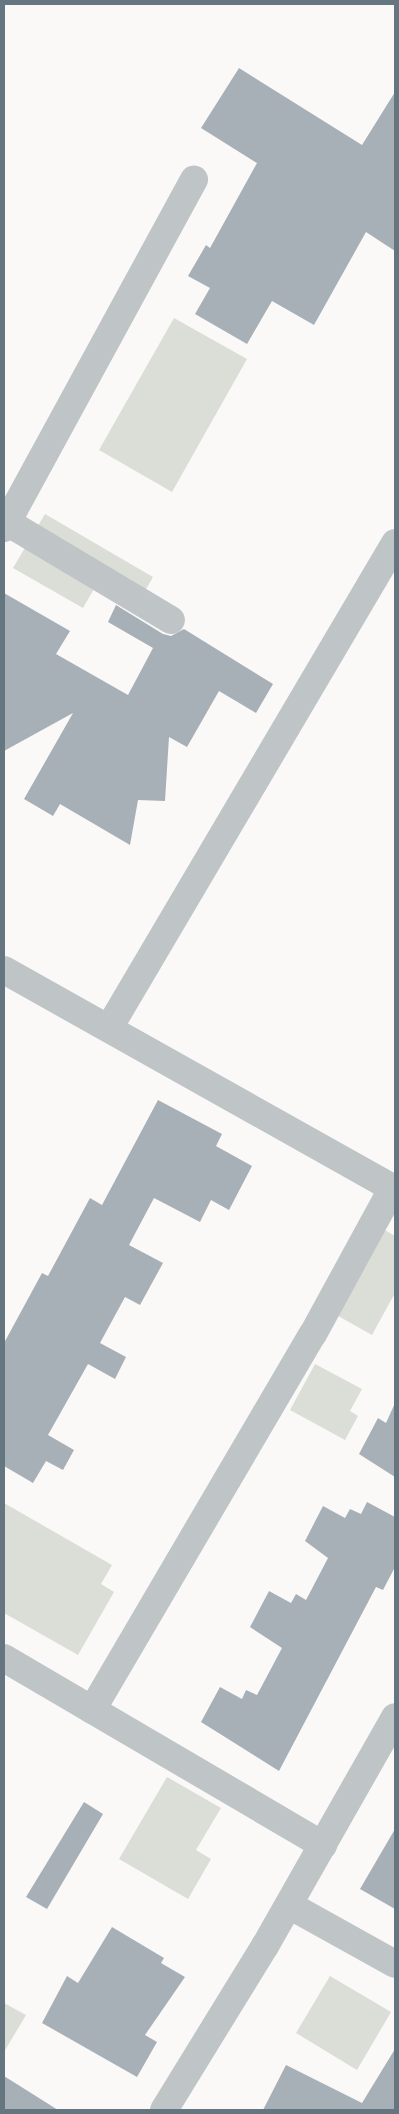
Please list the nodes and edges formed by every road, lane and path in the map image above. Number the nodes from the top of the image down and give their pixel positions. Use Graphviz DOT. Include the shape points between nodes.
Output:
graph roads {
  1 [pos="194,179"];
  2 [pos="5,525"];
  3 [pos="395,543"];
  4 [pos="171,620"];
  5 [pos="4,970"];
  6 [pos="109,1028"];
  7 [pos="394,1188"];
  8 [pos="4,1658"];
  9 [pos="92,1710"];
  10 [pos="395,1717"];
  11 [pos="323,1845"];
  12 [pos="289,1904"];
  13 [pos="395,1964"];
  14 [pos="164,2110"];
  1 -- 2 [label="street"];
  2 -- 4 [label="street"];
  3 -- 6 [label="street"];
  5 -- 6 [label="street"];
  6 -- 7 [label="street"];
  7 -- 9 [label="street" via="313,1334"];
  8 -- 9 [label="street"];
  9 -- 11 [label="street"];
  10 -- 11 [label="street"];
  11 -- 12 [label="street"];
  12 -- 13 [label="street"];
  12 -- 14 [label="street"];
}
